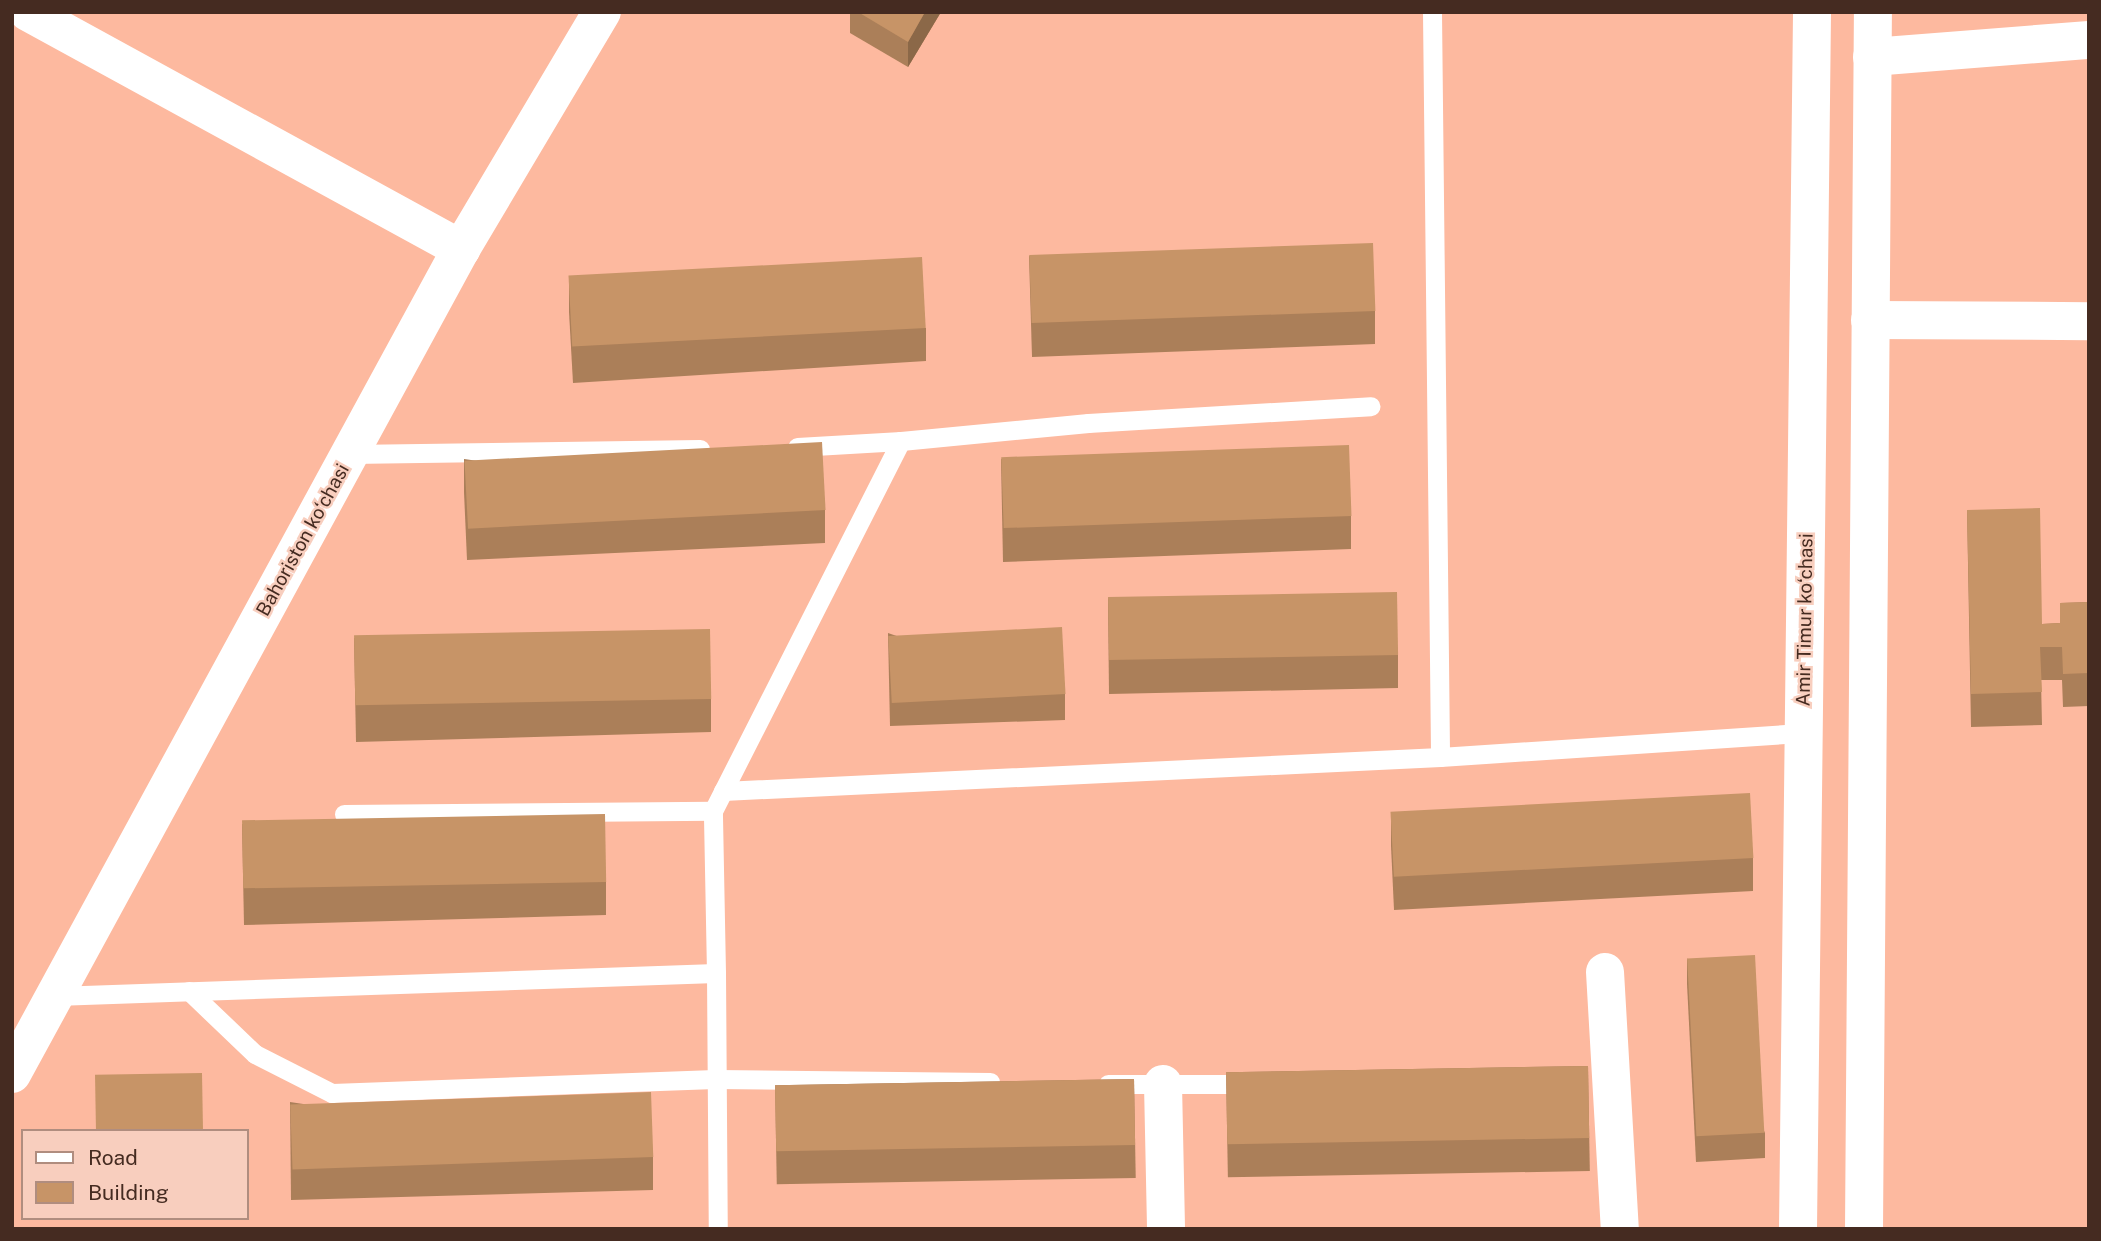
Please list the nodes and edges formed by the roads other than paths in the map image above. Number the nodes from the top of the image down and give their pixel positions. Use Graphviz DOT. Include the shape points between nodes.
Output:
graph roads {
  1 [pos="28,12"];
  2 [pos="603,12"];
  3 [pos="1432,12"];
  4 [pos="1812,12"];
  5 [pos="1873,12"];
  6 [pos="2089,40"];
  7 [pos="1872,57"];
  8 [pos="461,249"];
  9 [pos="1870,320"];
  10 [pos="2089,321"];
  11 [pos="1370,406"];
  12 [pos="901,441"];
  13 [pos="772,447"];
  14 [pos="718,448"];
  15 [pos="350,454"];
  16 [pos="1804,733"];
  17 [pos="1440,757"];
  18 [pos="723,791"];
  19 [pos="713,811"];
  20 [pos="344,814"];
  21 [pos="1605,972"];
  22 [pos="716,973"];
  23 [pos="189,991"];
  24 [pos="55,996"];
  25 [pos="12,1074"];
  26 [pos="715,1079"];
  27 [pos="1009,1082"];
  28 [pos="1093,1083"];
  29 [pos="1163,1084"];
  30 [pos="1275,1084"];
  31 [pos="718,1229"];
  32 [pos="1166,1229"];
  33 [pos="1620,1229"];
  34 [pos="1798,1229"];
  35 [pos="1864,1229"];
  1 -- 8 [label="street"];
  2 -- 8 [label="street, Bahoriston ko‘chasi"];
  3 -- 17 [label="lane"];
  4 -- 16 [label="street, Amir Timur ko‘chasi"];
  5 -- 7 [label="street"];
  6 -- 7 [label="street"];
  7 -- 9 [label="street"];
  8 -- 15 [label="street, Bahoriston ko‘chasi"];
  9 -- 10 [label="street"];
  9 -- 35 [label="street"];
  11 -- 12 [label="lane" via="1088,423"];
  12 -- 13 [label="lane"];
  12 -- 18 [label="lane"];
  14 -- 15 [label="lane"];
  15 -- 24 [label="street, Bahoriston ko‘chasi"];
  16 -- 17 [label="lane"];
  16 -- 34 [label="street, Amir Timur ko‘chasi"];
  17 -- 18 [label="lane"];
  18 -- 19 [label="lane"];
  19 -- 20 [label="lane"];
  19 -- 22 [label="lane"];
  21 -- 33 [label="street" via="1604,1083"];
  22 -- 23 [label="lane"];
  22 -- 26 [label="lane"];
  23 -- 24 [label="lane"];
  23 -- 26 [label="lane" via="255,1054 332,1093"];
  24 -- 25 [label="street, Bahoriston ko‘chasi"];
  26 -- 27 [label="lane"];
  26 -- 31 [label="lane"];
  28 -- 29 [label="lane"];
  29 -- 30 [label="lane"];
  29 -- 32 [label="street"];
}
